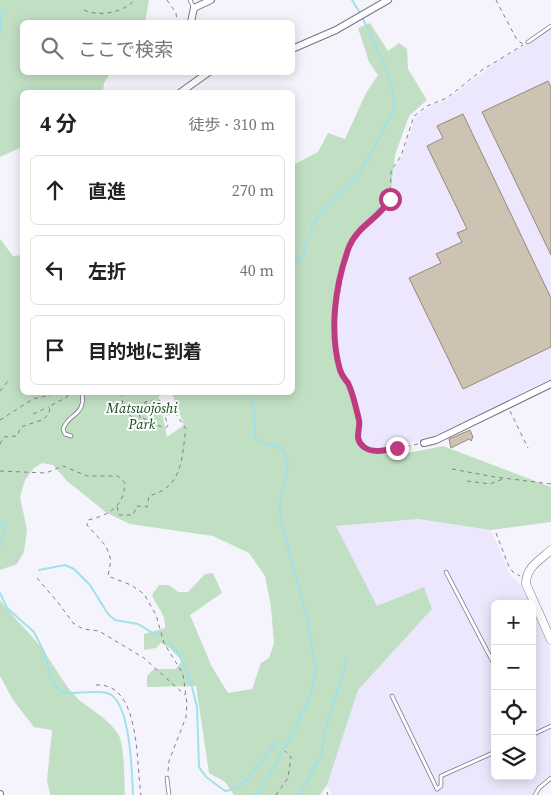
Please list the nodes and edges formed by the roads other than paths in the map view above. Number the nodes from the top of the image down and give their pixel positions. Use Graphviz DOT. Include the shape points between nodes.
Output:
graph roads {
  1 [pos="190,0"];
  2 [pos="211,0"];
  3 [pos="388,0"];
  4 [pos="194,8"];
  5 [pos="191,20"];
  6 [pos="551,26"];
  7 [pos="528,42"];
  8 [pos="295,49"];
  9 [pos="205,75"];
  10 [pos="184,90"];
  11 [pos="551,384"];
  12 [pos="83,395"];
  13 [pos="72,436"];
  14 [pos="424,443"];
  15 [pos="551,550"];
  16 [pos="446,572"];
  17 [pos="551,640"];
  18 [pos="491,658"];
  19 [pos="392,696"];
  20 [pos="551,726"];
  21 [pos="536,733"];
  22 [pos="491,754"];
  23 [pos="167,778"];
  24 [pos="551,778"];
  25 [pos="169,795"];
  26 [pos="535,795"];
  1 -- 4 [label="lane"];
  2 -- 4 [label="street"];
  3 -- 8 [label="street"];
  4 -- 5 [label="street"];
  6 -- 7 [label="lane"];
  9 -- 10 [label="street"];
  11 -- 14 [label="street"];
  12 -- 13 [label="lane" via="81,411 68,420 63,429 65,434"];
  15 -- 17 [label="street" via="528,570 526,576 526,584"];
  16 -- 18 [label="lane"];
  19 -- 22 [label="lane" via="437,789 441,786 441,776"];
  20 -- 21 [label="lane"];
  23 -- 25 [label="lane"];
  24 -- 26 [label="lane"];
}
